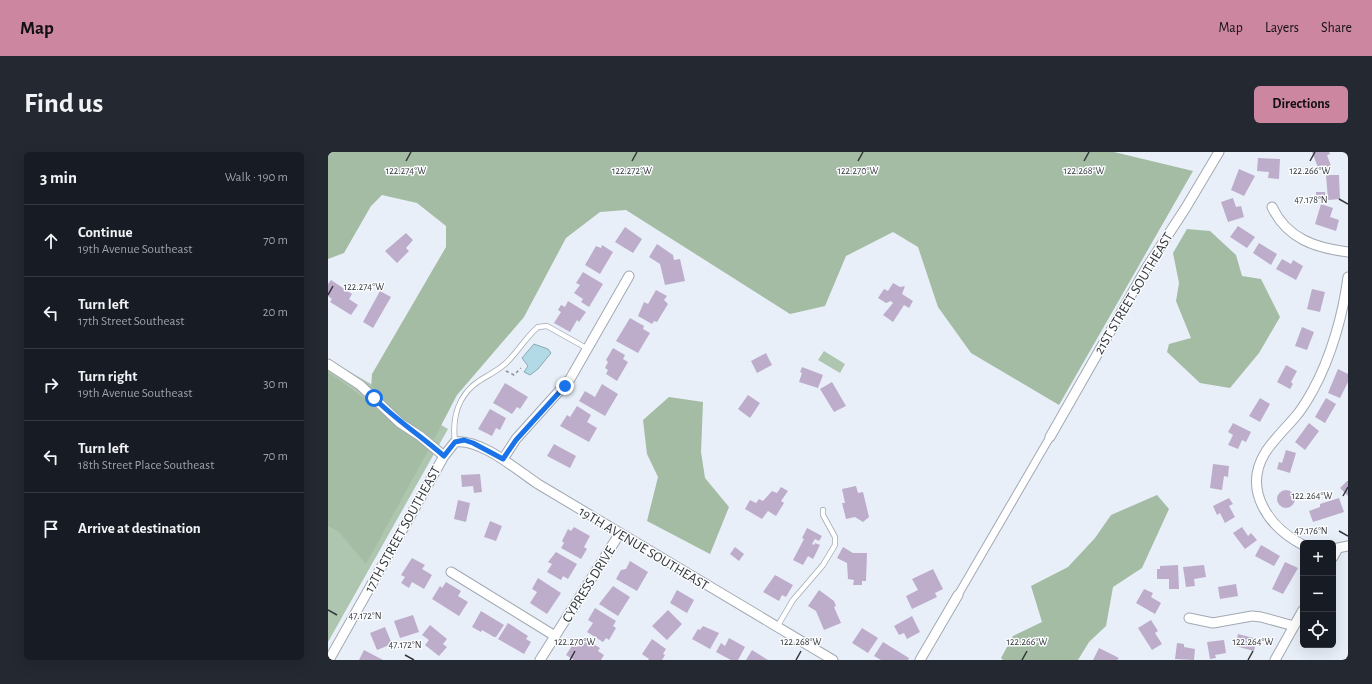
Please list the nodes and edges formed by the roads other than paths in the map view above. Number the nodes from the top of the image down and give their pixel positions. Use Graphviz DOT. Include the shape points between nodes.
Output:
graph roads {
  1 [pos="1219,152"];
  2 [pos="1272,207"];
  3 [pos="1348,252"];
  4 [pos="629,276"];
  5 [pos="1348,277"];
  6 [pos="1345,310"];
  7 [pos="588,349"];
  8 [pos="328,364"];
  9 [pos="1050,437"];
  10 [pos="455,442"];
  11 [pos="444,456"];
  12 [pos="503,459"];
  13 [pos="823,510"];
  14 [pos="620,533"];
  15 [pos="1300,543"];
  16 [pos="1348,546"];
  17 [pos="1336,549"];
  18 [pos="451,572"];
  19 [pos="958,595"];
  20 [pos="1302,612"];
  21 [pos="1189,618"];
  22 [pos="1294,626"];
  23 [pos="776,627"];
  24 [pos="555,636"];
  25 [pos="329,660"];
  26 [pos="540,660"];
  27 [pos="833,660"];
  28 [pos="920,660"];
  29 [pos="1275,660"];
  1 -- 9 [label="street, 21ST STREET SOUTHEAST" via="1147,267"];
  2 -- 3 [label="street" via="1288,231 1300,239 1328,250"];
  4 -- 7 [label="street"];
  5 -- 6 [label="street"];
  6 -- 15 [label="street" via="1314,388 1302,409 1266,452 1258,475 1258,494 1265,513 1278,528"];
  7 -- 10 [label="lane" via="547,326 534,330 505,364 474,384 463,397 453,428"];
  7 -- 12 [label="street" via="565,386 516,440"];
  8 -- 11 [label="street" via="360,385 400,423"];
  9 -- 19 [label="street"];
  10 -- 11 [label="street, 17TH STREET SOUTHEAST"];
  10 -- 12 [label="street, 19TH AVENUE SOUTHEAST" via="464,440 473,443"];
  11 -- 25 [label="street, 17TH STREET SOUTHEAST"];
  12 -- 14 [label="street, 19TH AVENUE SOUTHEAST" via="538,484"];
  13 -- 23 [label="lane" via="823,515 835,537 835,545"];
  14 -- 23 [label="street, 19TH AVENUE SOUTHEAST"];
  14 -- 24 [label="street, CYPRESS DRIVE"];
  16 -- 17 [label="street"];
  18 -- 24 [label="street"];
  19 -- 28 [label="street"];
  20 -- 22 [label="street"];
  21 -- 22 [label="street" via="1213,623 1252,616"];
  22 -- 29 [label="street"];
  23 -- 27 [label="street, 19TH AVENUE SOUTHEAST"];
  24 -- 26 [label="street, CYPRESS DRIVE"];
}
